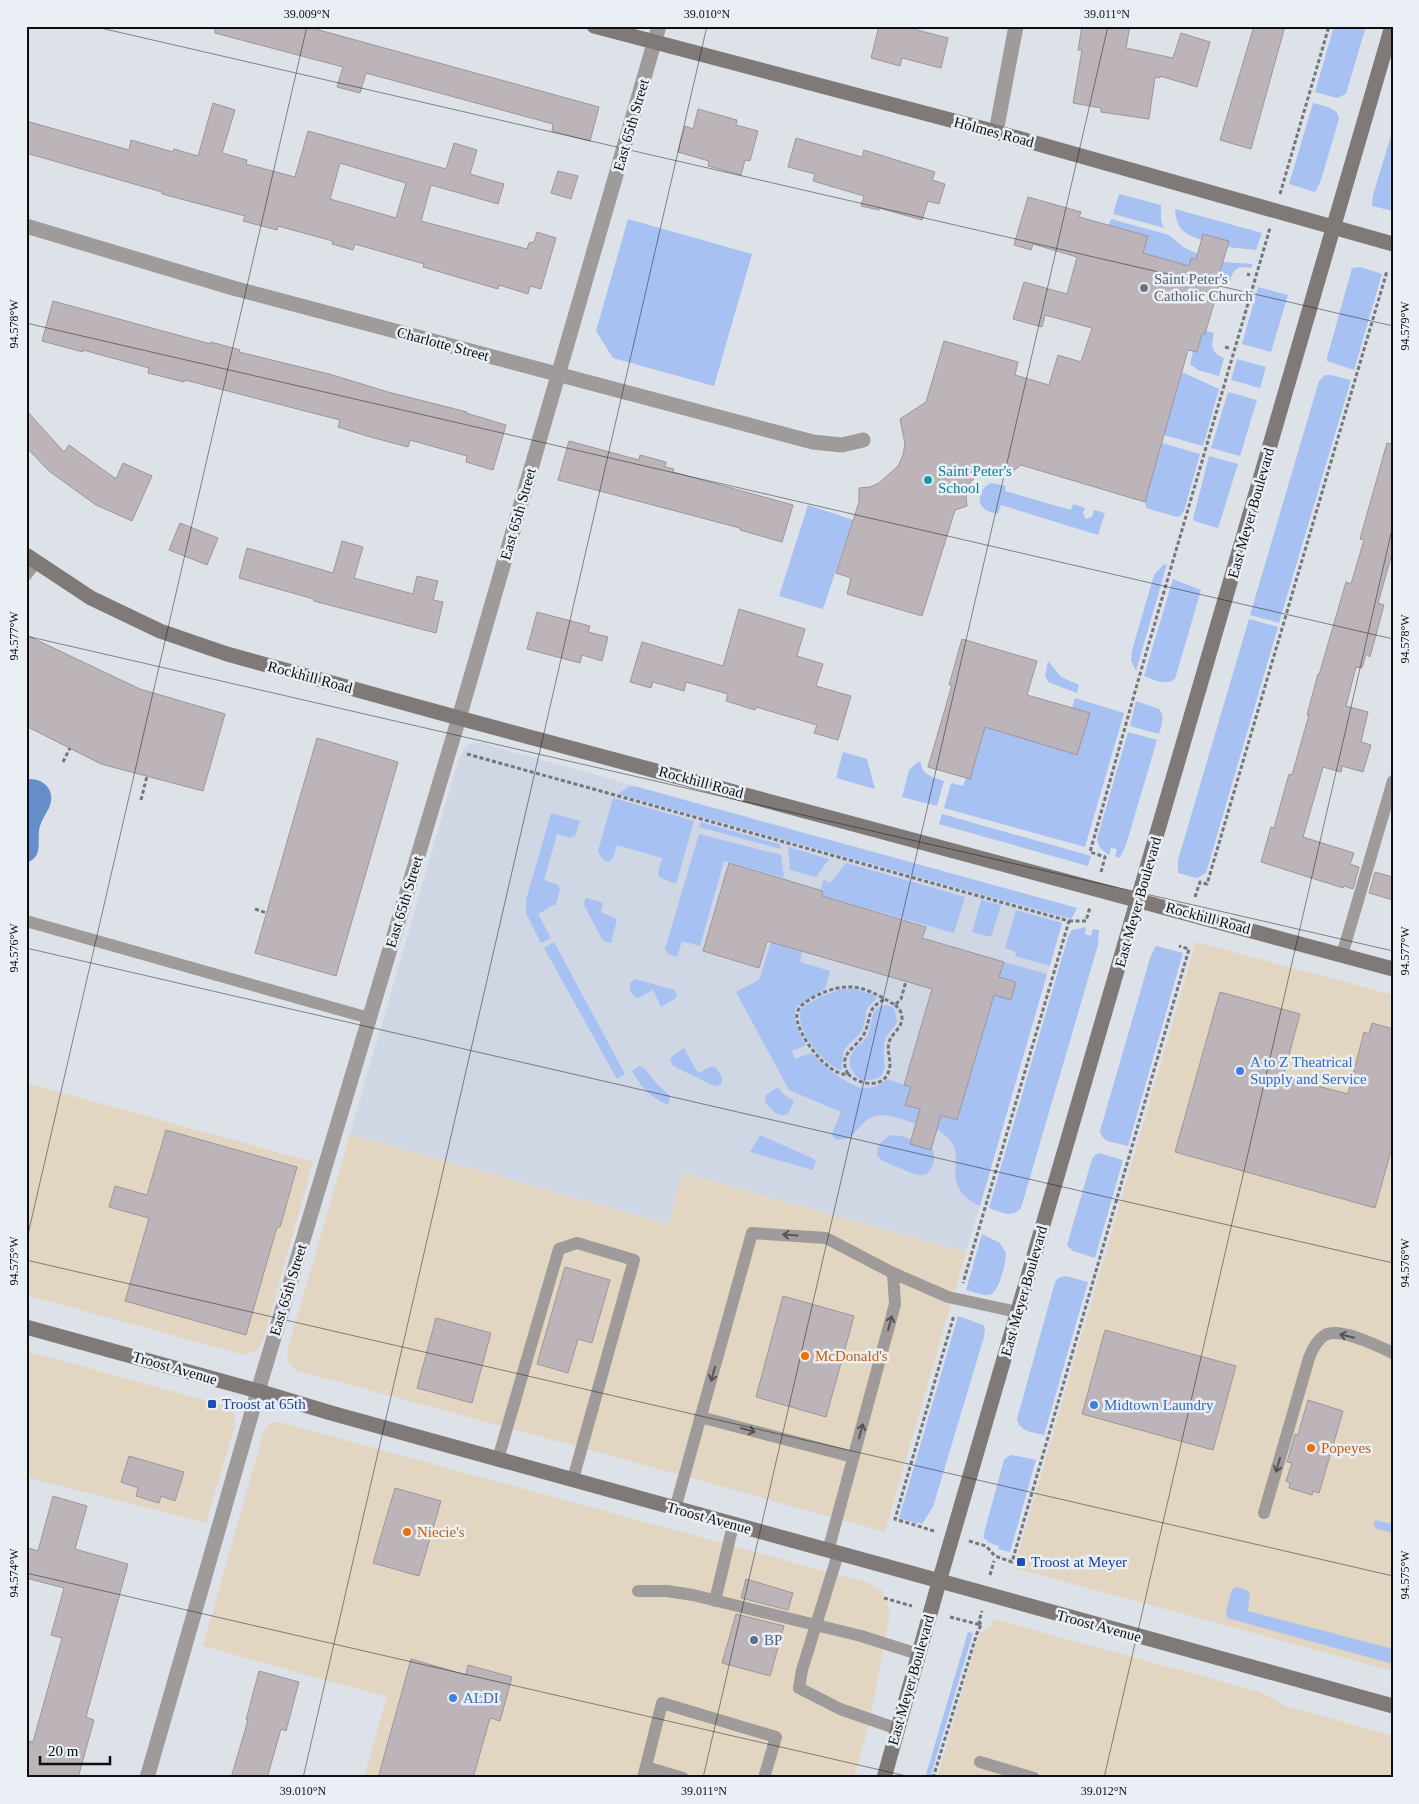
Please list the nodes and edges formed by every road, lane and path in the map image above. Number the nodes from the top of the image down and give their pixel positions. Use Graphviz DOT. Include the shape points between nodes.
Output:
graph roads {
  1 [pos="594,26"];
  2 [pos="659,26"];
  3 [pos="1016,26"];
  4 [pos="1329,26"];
  5 [pos="1392,26"];
  6 [pos="654,43"];
  7 [pos="996,132"];
  8 [pos="1275,211"];
  9 [pos="26,226"];
  10 [pos="1334,228"];
  11 [pos="1393,244"];
  12 [pos="1387,271"];
  13 [pos="558,375"];
  14 [pos="863,440"];
  15 [pos="31,558"];
  16 [pos="26,575"];
  17 [pos="459,718"];
  18 [pos="70,748"];
  19 [pos="464,753"];
  20 [pos="63,762"];
  21 [pos="147,776"];
  22 [pos="1393,780"];
  23 [pos="141,800"];
  24 [pos="1105,857"];
  25 [pos="1200,882"];
  26 [pos="1138,899"];
  27 [pos="255,909"];
  28 [pos="267,913"];
  29 [pos="1086,920"];
  30 [pos="26,921"];
  31 [pos="1069,921"];
  32 [pos="1179,946"];
  33 [pos="1342,955"];
  34 [pos="1393,969"];
  35 [pos="906,981"];
  36 [pos="885,998"];
  37 [pos="895,1004"];
  38 [pos="369,1018"];
  39 [pos="848,1074"];
  40 [pos="893,1273"];
  41 [pos="959,1299"];
  42 [pos="1017,1312"];
  43 [pos="26,1327"];
  44 [pos="1393,1353"];
  45 [pos="258,1391"];
  46 [pos="700,1417"];
  47 [pos="853,1457"];
  48 [pos="498,1459"];
  49 [pos="573,1479"];
  50 [pos="675,1509"];
  51 [pos="1264,1513"];
  52 [pos="733,1525"];
  53 [pos="918,1526"];
  54 [pos="986,1546"];
  55 [pos="833,1552"];
  56 [pos="939,1582"];
  57 [pos="638,1591"];
  58 [pos="715,1601"];
  59 [pos="816,1625"];
  60 [pos="982,1625"];
  61 [pos="918,1654"];
  62 [pos="1393,1706"];
  63 [pos="898,1729"];
  64 [pos="980,1762"];
  65 [pos="644,1772"];
  66 [pos="146,1778"];
  67 [pos="683,1778"];
  68 [pos="764,1778"];
  69 [pos="884,1778"];
  70 [pos="933,1778"];
  71 [pos="1034,1778"];
  1 -- 6 [label="main road, Holmes Road"];
  2 -- 6 [label="street, East 65th Street"];
  3 -- 7 [label="street"];
  4 -- 8 [label="path"];
  5 -- 10 [label="main road, East Meyer Boulevard"];
  6 -- 7 [label="main road, Holmes Road"];
  6 -- 13 [label="street, East 65th Street"];
  7 -- 8 [label="main road, Holmes Road"];
  8 -- 10 [label="main road, Holmes Road"];
  8 -- 24 [label="path" via="1090,852"];
  9 -- 13 [label="street, Charlotte Street" via="233,288"];
  10 -- 11 [label="main road, Holmes Road"];
  10 -- 26 [label="main road, East Meyer Boulevard"];
  12 -- 25 [label="path" via="1207,884"];
  13 -- 14 [label="street, Charlotte Street" via="813,442 842,445"];
  13 -- 17 [label="street, East 65th Street"];
  15 -- 16 [label="lane"];
  15 -- 17 [label="main road, Rockhill Road" via="91,598 160,631 228,654"];
  17 -- 26 [label="main road, Rockhill Road"];
  17 -- 38 [label="street, East 65th Street"];
  18 -- 20 [label="path"];
  19 -- 31 [label="path"];
  21 -- 23 [label="path"];
  22 -- 33 [label="lane"];
  26 -- 33 [label="main road, Rockhill Road"];
  26 -- 42 [label="main road, East Meyer Boulevard"];
  27 -- 28 [label="path"];
  29 -- 31 [label="path"];
  30 -- 38 [label="lane"];
  31 -- 41 [label="path"];
  32 -- 54 [label="path" via="1188,949 1012,1562 995,1556"];
  33 -- 34 [label="main road, Rockhill Road"];
  35 -- 37 [label="path" via="901,999"];
  36 -- 37 [label="path"];
  36 -- 39 [label="path" via="872,1007 864,1034 846,1056"];
  36 -- 39 [label="path" via="863,988 845,986 828,990 806,1002 797,1012 800,1031 819,1058 836,1072"];
  37 -- 39 [label="path" via="902,1018 889,1043 888,1071 880,1082 866,1085"];
  38 -- 45 [label="street, East 65th Street"];
  40 -- 41 [label="lane"];
  40 -- 46 [label="lane, one-way" via="826,1238 752,1233"];
  47 -- 40 [label="lane, one-way" via="896,1304"];
  41 -- 42 [label="lane"];
  41 -- 53 [label="path" via="895,1519"];
  42 -- 56 [label="main road, East Meyer Boulevard"];
  43 -- 45 [label="main road, Troost Avenue"];
  44 -- 51 [label="lane, one-way" via="1358,1338 1338,1334 1326,1334 1317,1343 1309,1358"];
  45 -- 48 [label="main road, Troost Avenue"];
  45 -- 66 [label="street, East 65th Street"];
  46 -- 47 [label="lane, one-way"];
  46 -- 50 [label="lane"];
  47 -- 55 [label="lane"];
  48 -- 49 [label="main road, Troost Avenue"];
  48 -- 49 [label="lane" via="559,1249 577,1243 634,1260"];
  49 -- 50 [label="main road, Troost Avenue"];
  50 -- 52 [label="main road, Troost Avenue"];
  52 -- 55 [label="main road, Troost Avenue"];
  52 -- 58 [label="lane"];
  55 -- 56 [label="main road, Troost Avenue"];
  55 -- 59 [label="lane"];
  56 -- 61 [label="main road, East Meyer Boulevard"];
  56 -- 62 [label="main road, Troost Avenue"];
  57 -- 58 [label="lane" via="667,1591"];
  58 -- 59 [label="lane"];
  59 -- 61 [label="lane"];
  59 -- 63 [label="lane" via="799,1688 840,1709"];
  60 -- 70 [label="path" via="976,1633"];
  61 -- 63 [label="main road, East Meyer Boulevard"];
  63 -- 69 [label="main road, East Meyer Boulevard"];
  64 -- 71 [label="lane"];
  65 -- 67 [label="lane"];
  65 -- 68 [label="lane" via="662,1703 776,1737"];
}
